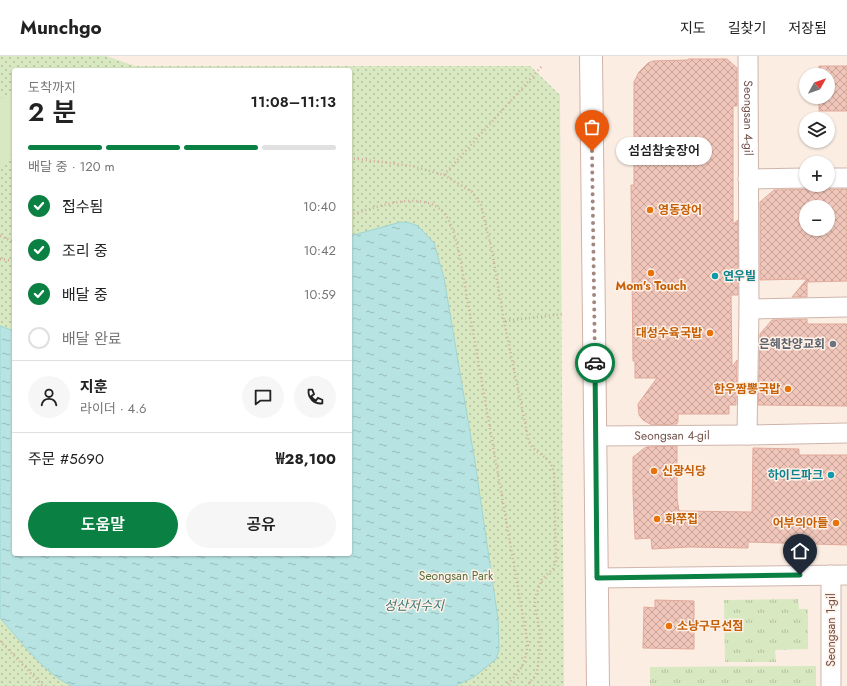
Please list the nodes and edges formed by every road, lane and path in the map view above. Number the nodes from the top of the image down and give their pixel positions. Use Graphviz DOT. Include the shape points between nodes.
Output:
graph roads {
  1 [pos="591,56"];
  2 [pos="748,56"];
  3 [pos="542,66"];
  4 [pos="352,158"];
  5 [pos="444,175"];
  6 [pos="799,178"];
  7 [pos="835,178"];
  8 [pos="847,178"];
  9 [pos="748,179"];
  10 [pos="352,214"];
  11 [pos="0,236"];
  12 [pos="12,241"];
  13 [pos="0,259"];
  14 [pos="12,261"];
  15 [pos="847,307"];
  16 [pos="749,309"];
  17 [pos="563,314"];
  18 [pos="504,320"];
  19 [pos="847,434"];
  20 [pos="747,435"];
  21 [pos="596,436"];
  22 [pos="839,575"];
  23 [pos="597,578"];
  24 [pos="0,641"];
  25 [pos="44,686"];
  26 [pos="506,686"];
  27 [pos="527,686"];
  28 [pos="598,686"];
  29 [pos="831,686"];
  1 -- 21 [label="street"];
  2 -- 9 [label="street, Seongsan 4-gil"];
  3 -- 5 [label="path"];
  4 -- 5 [label="path" via="412,166"];
  5 -- 18 [label="path" via="472,192 481,205"];
  6 -- 9 [label="street"];
  7 -- 8 [label="street"];
  9 -- 16 [label="street, Seongsan 4-gil"];
  10 -- 26 [label="path" via="386,204 420,201 441,210 450,224 459,252 528,646 521,671"];
  11 -- 12 [label="path"];
  13 -- 14 [label="path"];
  15 -- 16 [label="street"];
  16 -- 20 [label="street, Seongsan 4-gil"];
  17 -- 18 [label="path"];
  18 -- 27 [label="path" via="529,442 532,448 548,459 554,473 556,561 553,569 542,579 535,598 540,649 537,672"];
  19 -- 20 [label="street, Seongsan 4-gil"];
  20 -- 21 [label="street, Seongsan 4-gil"];
  21 -- 23 [label="street"];
  22 -- 23 [label="street, Seongsan 1-gil"];
  22 -- 29 [label="street, Seongsan 1-gil"];
  23 -- 28 [label="street"];
  24 -- 25 [label="path"];
}
